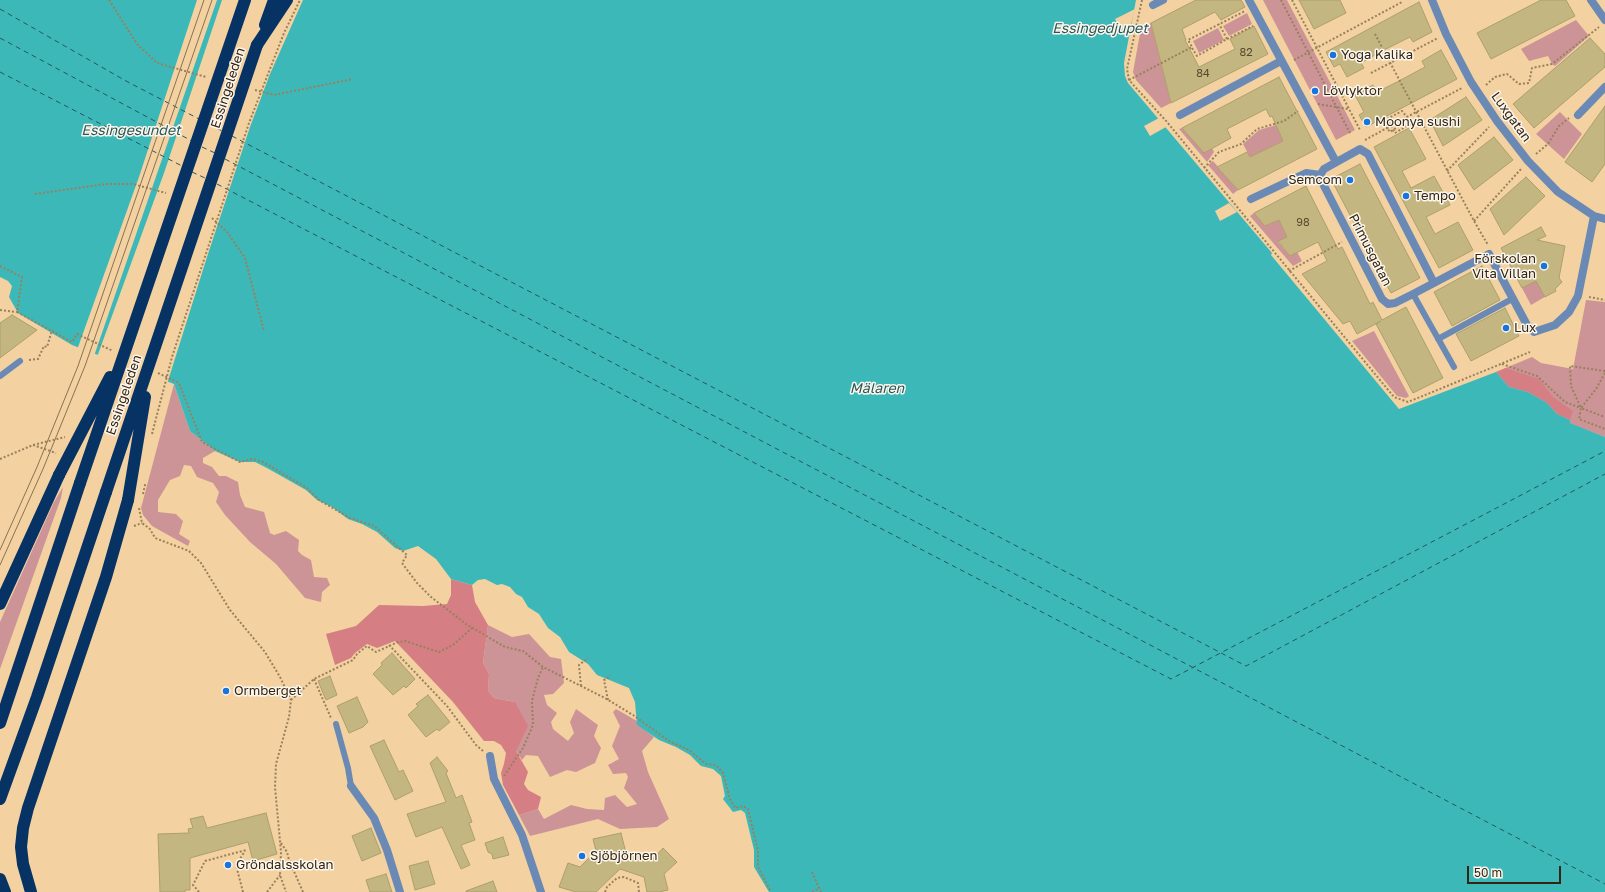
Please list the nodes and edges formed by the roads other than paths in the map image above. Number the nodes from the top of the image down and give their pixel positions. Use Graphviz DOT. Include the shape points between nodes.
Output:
graph roads {
  1 [pos="245,0"];
  2 [pos="274,0"];
  3 [pos="287,0"];
  4 [pos="1163,0"];
  5 [pos="1249,0"];
  6 [pos="1432,0"];
  7 [pos="1591,0"];
  8 [pos="1153,5"];
  9 [pos="1605,20"];
  10 [pos="257,45"];
  11 [pos="1281,61"];
  12 [pos="1605,87"];
  13 [pos="1180,115"];
  14 [pos="1574,116"];
  15 [pos="1336,162"];
  16 [pos="1320,175"];
  17 [pos="1251,199"];
  18 [pos="1594,216"];
  19 [pos="1605,219"];
  20 [pos="1434,283"];
  21 [pos="1414,294"];
  22 [pos="1512,299"];
  23 [pos="1438,339"];
  24 [pos="129,341"];
  25 [pos="20,361"];
  26 [pos="151,366"];
  27 [pos="1454,367"];
  28 [pos="0,376"];
  29 [pos="0,604"];
  30 [pos="0,723"];
  31 [pos="336,724"];
  32 [pos="490,756"];
  33 [pos="351,786"];
  34 [pos="0,798"];
  35 [pos="0,879"];
  36 [pos="5,892"];
  37 [pos="31,892"];
  38 [pos="400,892"];
  39 [pos="541,892"];
  1 -- 24 [label="highway, Essingeleden, bridge"];
  2 -- 10 [label="highway, Essingeleden"];
  3 -- 10 [label="highway"];
  4 -- 8 [label="street"];
  5 -- 11 [label="street"];
  6 -- 18 [label="street, Luxgatan" via="1446,34 1472,82 1497,120 1528,161 1558,192"];
  7 -- 9 [label="street"];
  10 -- 26 [label="highway, Essingeleden, bridge"];
  11 -- 13 [label="street"];
  11 -- 15 [label="street"];
  12 -- 14 [label="street"];
  15 -- 16 [label="street" via="1324,169"];
  15 -- 20 [label="street" via="1360,149 1368,154"];
  16 -- 17 [label="street" via="1306,173"];
  16 -- 21 [label="street, Primusgatan" via="1382,299 1388,304 1395,303"];
  18 -- 19 [label="street, Luxgatan"];
  18 -- 22 [label="street, Primusgatan" via="1578,296 1569,312 1555,325 1534,332"];
  20 -- 21 [label="street, Primusgatan"];
  20 -- 22 [label="street, Primusgatan" via="1489,254"];
  21 -- 23 [label="lane"];
  22 -- 23 [label="lane"];
  23 -- 27 [label="lane"];
  24 -- 29 [label="highway, bridge" via="59,475"];
  24 -- 30 [label="highway, Essingeleden, bridge"];
  25 -- 28 [label="lane"];
  26 -- 34 [label="highway, Essingeleden, bridge"];
  26 -- 37 [label="highway, bridge" via="128,500 106,577 26,815 21,846"];
  31 -- 33 [label="lane"];
  32 -- 39 [label="street" via="494,779 522,835"];
  33 -- 38 [label="street" via="374,818"];
  35 -- 36 [label="highway"];
}
